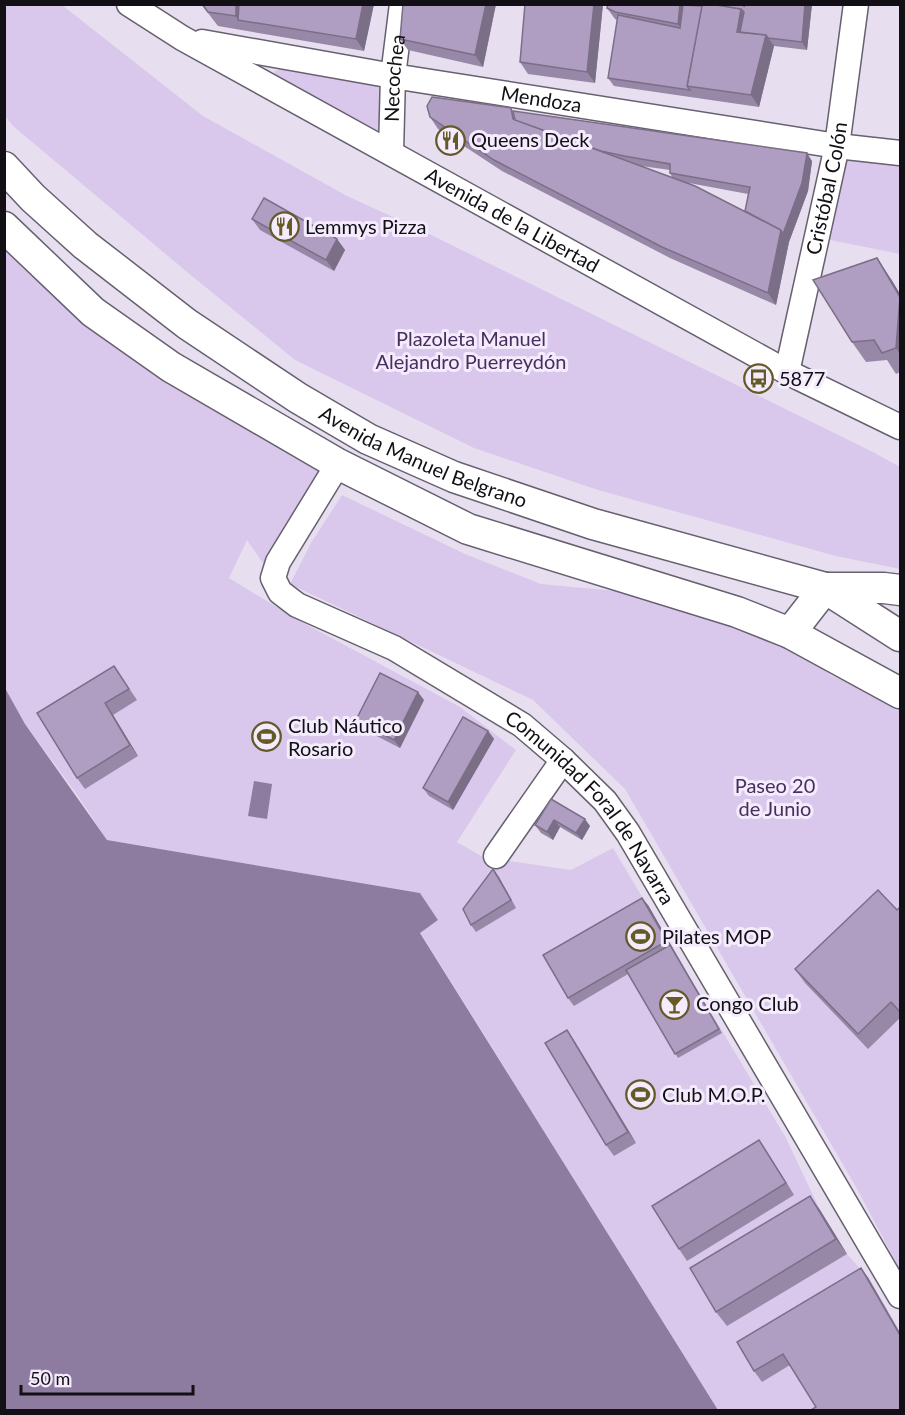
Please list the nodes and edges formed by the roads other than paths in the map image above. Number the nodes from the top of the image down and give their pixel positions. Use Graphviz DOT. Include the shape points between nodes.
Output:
graph roads {
  1 [pos="129,4"];
  2 [pos="402,4"];
  3 [pos="856,4"];
  4 [pos="182,38"];
  5 [pos="393,76"];
  6 [pos="837,146"];
  7 [pos="391,152"];
  8 [pos="900,153"];
  9 [pos="4,167"];
  10 [pos="4,227"];
  11 [pos="787,372"];
  12 [pos="900,427"];
  13 [pos="338,464"];
  14 [pos="825,588"];
  15 [pos="900,590"];
  16 [pos="790,633"];
  17 [pos="900,636"];
  18 [pos="900,693"];
  19 [pos="563,760"];
  20 [pos="496,856"];
  21 [pos="900,1296"];
  1 -- 4 [label="street, Avenida de la Libertad"];
  2 -- 5 [label="street, Necochea"];
  3 -- 6 [label="street, Cristóbal Colón"];
  4 -- 5 [label="street, Mendoza"];
  4 -- 7 [label="street, Avenida de la Libertad"];
  5 -- 6 [label="street, Mendoza"];
  5 -- 7 [label="street, Necochea"];
  6 -- 8 [label="street, Mendoza"];
  6 -- 11 [label="street, Cristóbal Colón"];
  7 -- 11 [label="street, Avenida de la Libertad"];
  9 -- 14 [label="main road, Avenida Manuel Belgrano" via="85,245 187,324 368,439 454,477 593,524"];
  10 -- 13 [label="main road, Avenida Manuel Belgrano" via="93,312 171,367"];
  11 -- 12 [label="street, Avenida de la Libertad"];
  13 -- 16 [label="main road, Avenida Manuel Belgrano" via="468,529 737,612"];
  13 -- 19 [label="street, Comunidad Foral de Navarra" via="278,562 273,578 280,592 297,605 394,648 522,725"];
  14 -- 15 [label="main road"];
  14 -- 16 [label="main road"];
  14 -- 17 [label="main road, Avenida Manuel Belgrano"];
  16 -- 18 [label="main road, Avenida Manuel Belgrano"];
  19 -- 20 [label="street"];
  19 -- 21 [label="street, Comunidad Foral de Navarra" via="605,801 628,833"];
}
